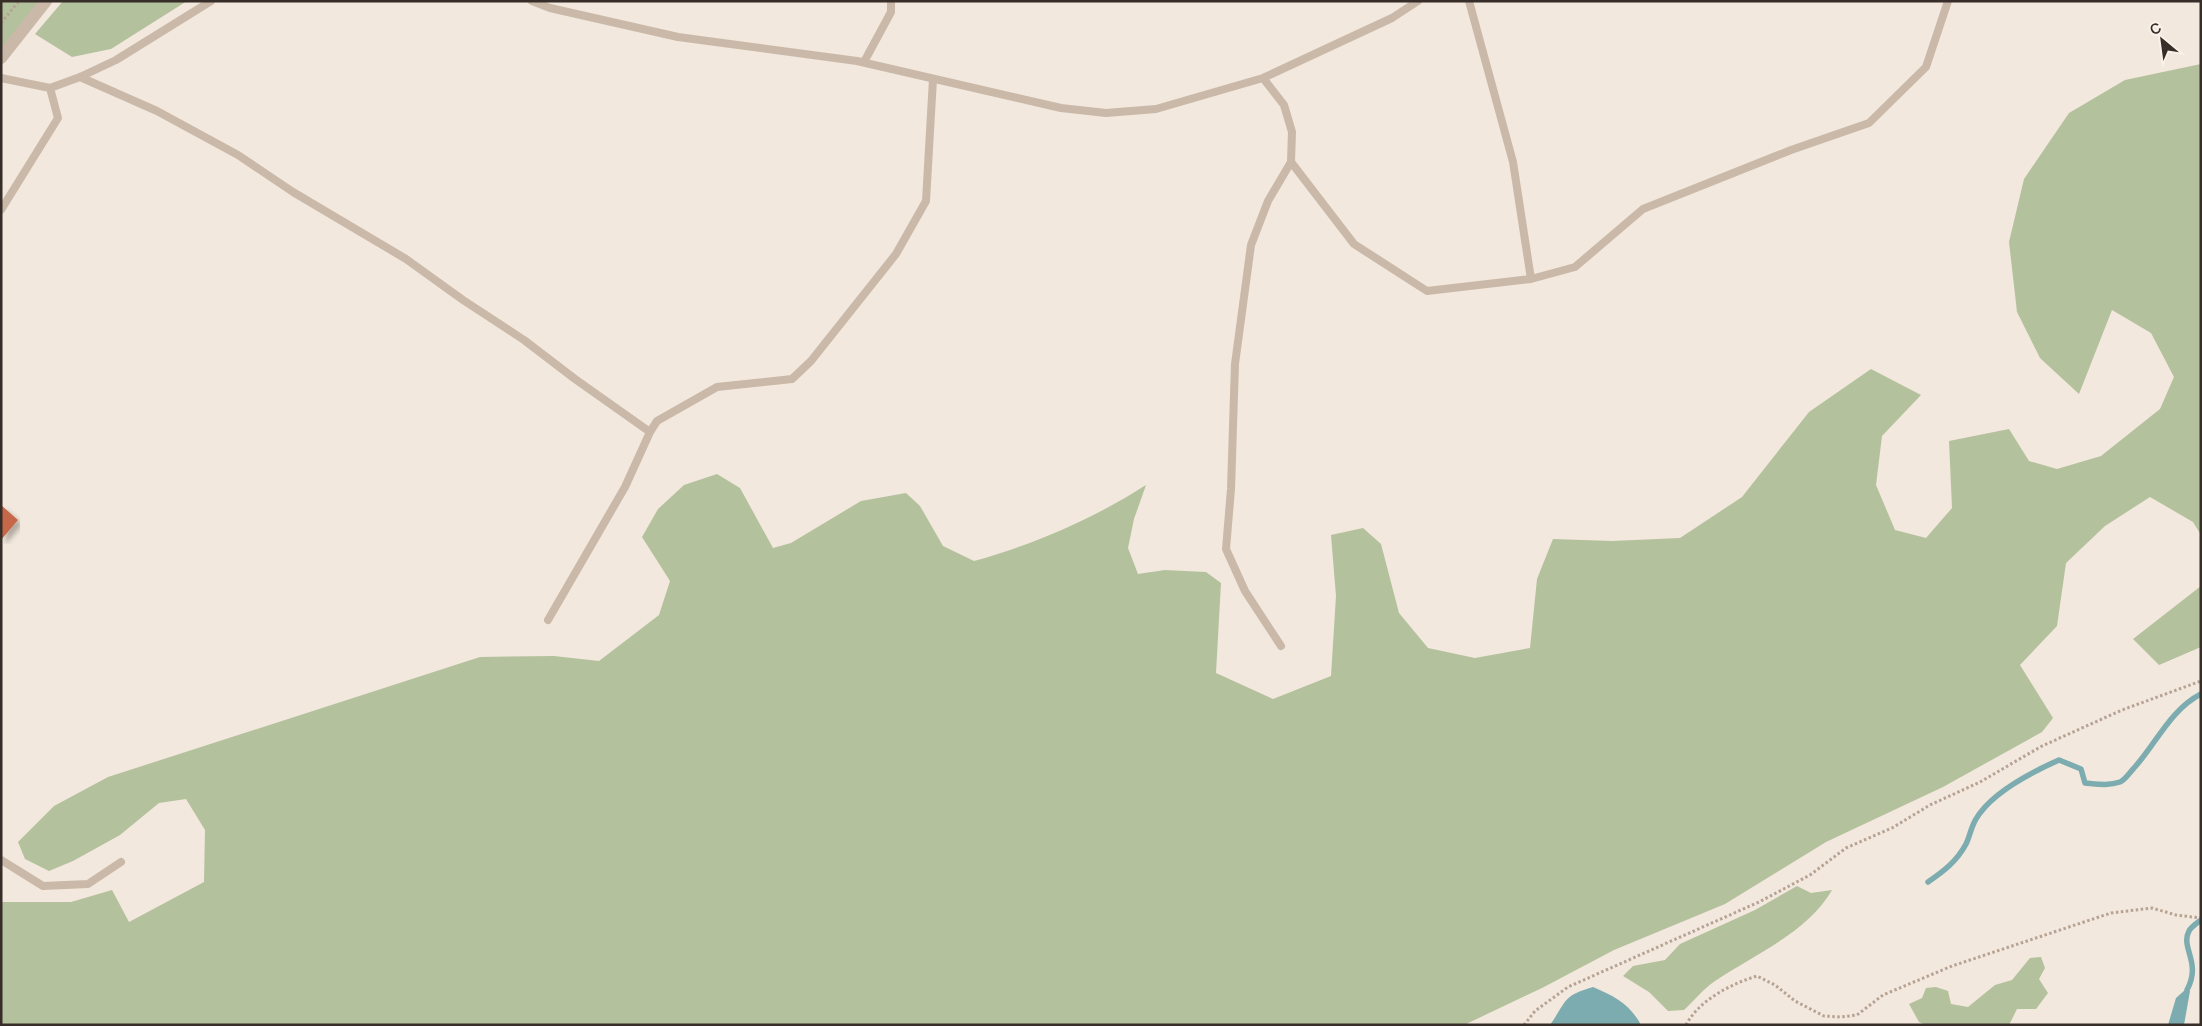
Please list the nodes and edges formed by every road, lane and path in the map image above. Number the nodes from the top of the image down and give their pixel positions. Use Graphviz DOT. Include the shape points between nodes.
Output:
graph roads {
  1 [pos="19,1"];
  2 [pos="46,1"];
  3 [pos="211,1"];
  4 [pos="532,1"];
  5 [pos="891,1"];
  6 [pos="1418,1"];
  7 [pos="1469,1"];
  8 [pos="1948,1"];
  9 [pos="1,23"];
  10 [pos="1,58"];
  11 [pos="864,62"];
  12 [pos="80,77"];
  13 [pos="1,78"];
  14 [pos="1263,78"];
  15 [pos="933,79"];
  16 [pos="50,88"];
  17 [pos="1291,162"];
  18 [pos="1,210"];
  19 [pos="1531,279"];
  20 [pos="650,432"];
  21 [pos="548,620"];
  22 [pos="1281,646"];
  23 [pos="2201,681"];
  24 [pos="1,860"];
  25 [pos="121,862"];
  26 [pos="2201,918"];
  27 [pos="1524,1025"];
  28 [pos="1686,1025"];
  1 -- 9 [label="path"];
  2 -- 10 [label="street"];
  3 -- 12 [label="lane" via="116,60"];
  4 -- 11 [label="lane" via="550,8 678,36"];
  5 -- 11 [label="lane" via="891,12"];
  6 -- 14 [label="lane" via="1392,18"];
  7 -- 19 [label="lane" via="1514,162"];
  8 -- 19 [label="lane" via="1926,67 1869,123 1791,150 1643,209 1575,267"];
  11 -- 15 [label="lane"];
  12 -- 16 [label="lane"];
  12 -- 20 [label="lane" via="157,111 238,155 293,192 406,259"];
  13 -- 16 [label="lane"];
  14 -- 15 [label="lane" via="1156,109 1106,113 1061,108"];
  14 -- 17 [label="lane" via="1284,105 1292,132"];
  15 -- 20 [label="lane" via="926,201 896,254 811,361 792,378 782,381 717,387 657,420"];
  16 -- 18 [label="lane" via="58,118"];
  17 -- 19 [label="lane" via="1354,244 1427,290"];
  17 -- 22 [label="lane" via="1268,201 1251,245 1236,364 1226,549 1245,591"];
  20 -- 21 [label="lane" via="625,487"];
  23 -- 27 [label="path" via="2122,710 2042,746 1892,828 1846,848 1810,875 1759,902 1568,987 1534,1012"];
  24 -- 25 [label="lane" via="43,886 88,884"];
  26 -- 28 [label="path" via="2152,908 2111,913 1952,966 1883,995 1857,1015 1824,1016 1756,976 1735,982 1691,1015"];
}
